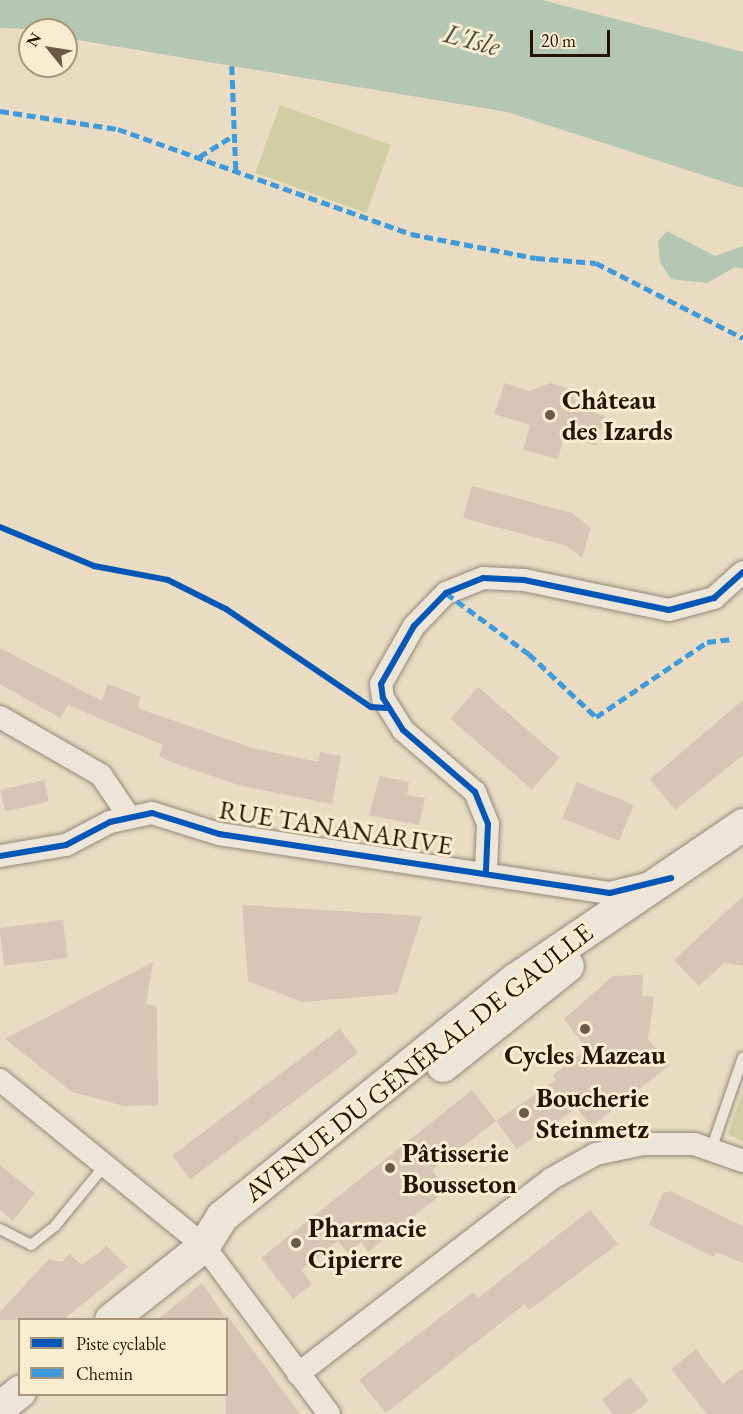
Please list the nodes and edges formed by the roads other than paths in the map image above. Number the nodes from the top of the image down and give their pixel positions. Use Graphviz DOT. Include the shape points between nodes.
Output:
graph roads {
  1 [pos="743,572"];
  2 [pos="0,717"];
  3 [pos="128,815"];
  4 [pos="743,825"];
  5 [pos="0,856"];
  6 [pos="486,870"];
  7 [pos="672,878"];
  8 [pos="743,1057"];
  9 [pos="0,1080"];
  10 [pos="711,1150"];
  11 [pos="743,1161"];
  12 [pos="106,1164"];
  13 [pos="0,1229"];
  14 [pos="204,1246"];
  15 [pos="114,1318"];
  16 [pos="298,1374"];
  17 [pos="18,1394"];
  18 [pos="0,1408"];
  19 [pos="329,1414"];
  1 -- 6 [label="street" via="714,598 669,610 525,580 472,580 446,593 414,626 381,684 392,718 475,792 484,807"];
  2 -- 3 [label="street" via="101,775"];
  3 -- 5 [label="street, RUE TANANARIVE" via="66,845"];
  3 -- 6 [label="street, RUE TANANARIVE" via="160,814 219,834"];
  4 -- 7 [label="main road"];
  6 -- 7 [label="street, RUE TANANARIVE" via="610,893"];
  7 -- 14 [label="main road" via="236,1233"];
  8 -- 10 [label="lane"];
  9 -- 12 [label="street"];
  10 -- 11 [label="street"];
  10 -- 16 [label="street" via="694,1144 643,1144 596,1154 551,1179"];
  12 -- 13 [label="lane" via="55,1226 31,1245"];
  12 -- 14 [label="street"];
  14 -- 15 [label="main road"];
  14 -- 16 [label="street"];
  16 -- 19 [label="street"];
  17 -- 18 [label="main road"];
}
